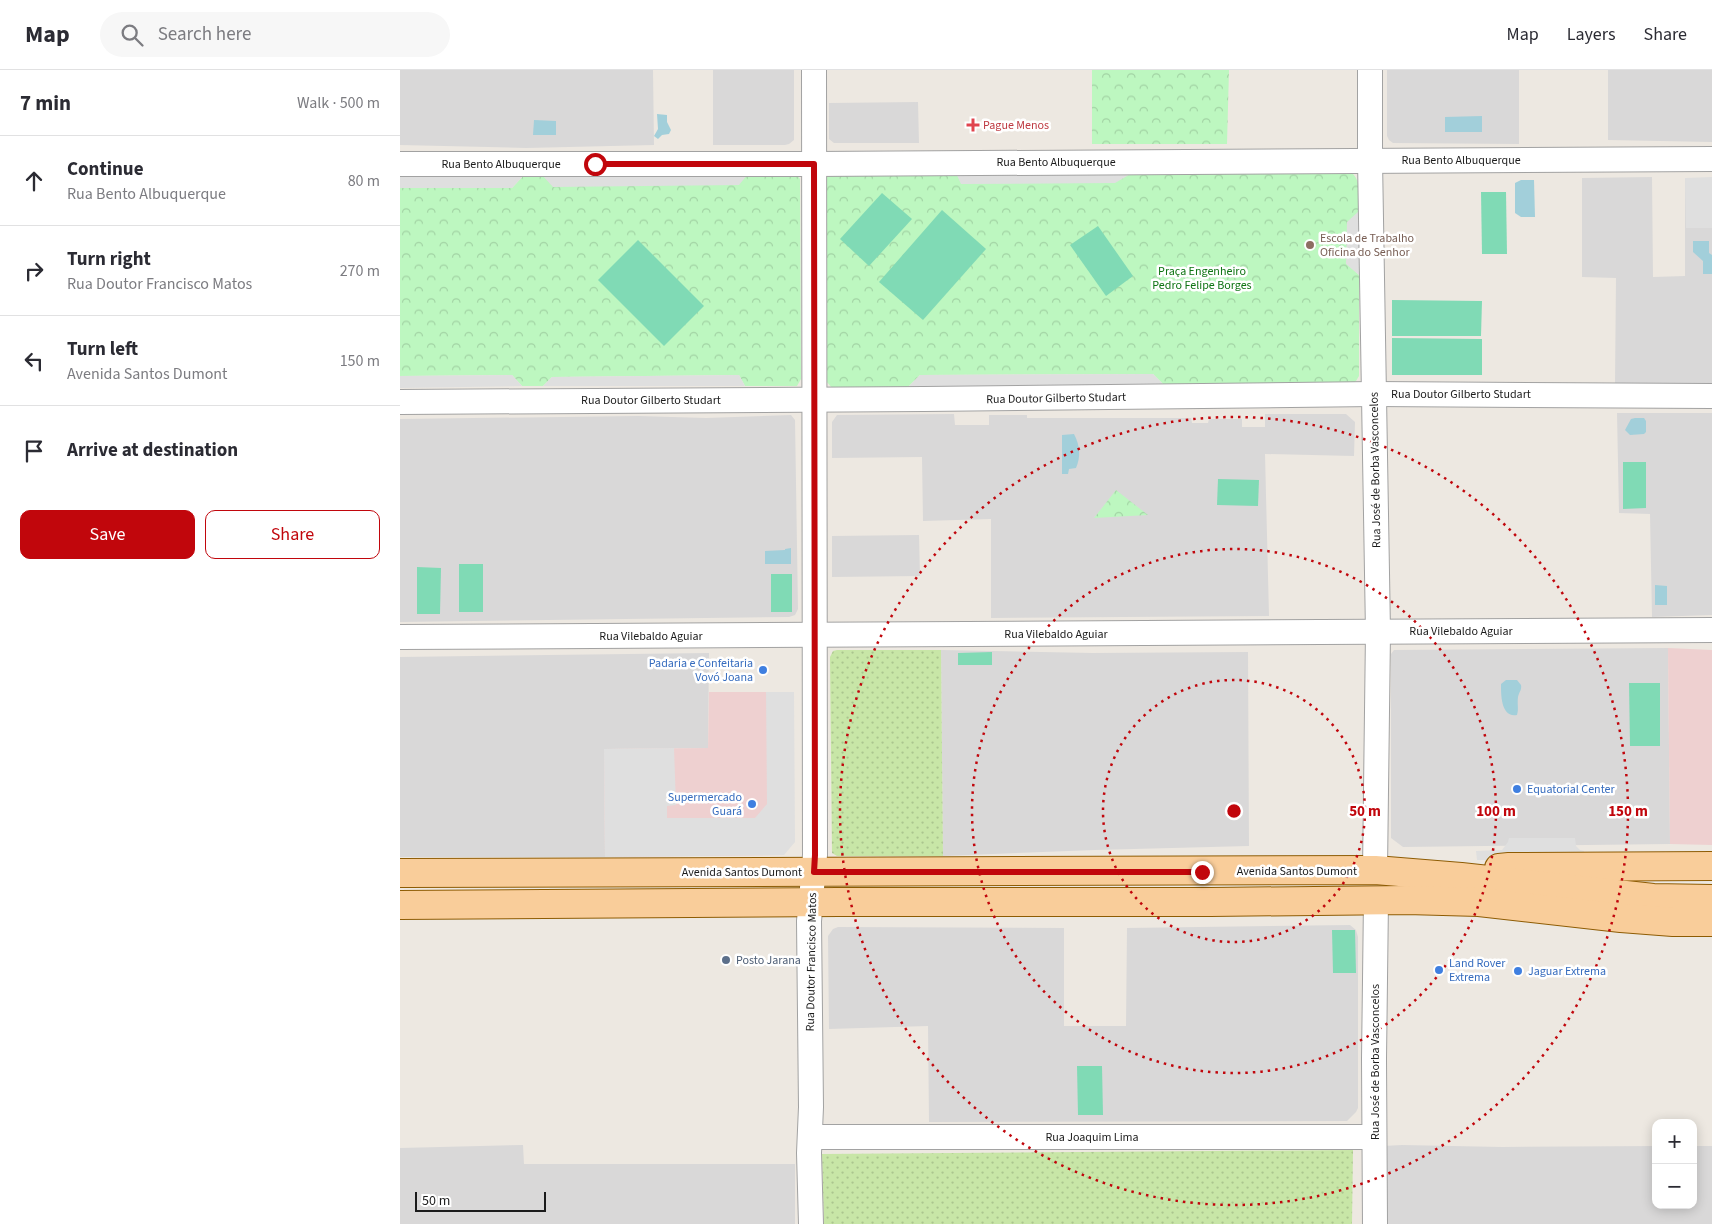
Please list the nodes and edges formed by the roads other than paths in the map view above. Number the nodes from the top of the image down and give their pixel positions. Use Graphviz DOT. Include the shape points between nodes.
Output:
graph roads {
  1 [pos="814,70"];
  2 [pos="1370,70"];
  3 [pos="1712,159"];
  4 [pos="1370,160"];
  5 [pos="400,164"];
  6 [pos="814,164"];
  7 [pos="1374,394"];
  8 [pos="1712,396"];
  9 [pos="814,399"];
  10 [pos="400,402"];
  11 [pos="1712,630"];
  12 [pos="1378,632"];
  13 [pos="815,635"];
  14 [pos="400,637"];
  15 [pos="1712,866"];
  16 [pos="1375,870"];
  17 [pos="486,872"];
  18 [pos="814,872"];
  19 [pos="1081,872"];
  20 [pos="400,873"];
  21 [pos="530,873"];
  22 [pos="1461,877"];
  23 [pos="1712,899"];
  24 [pos="1376,900"];
  25 [pos="811,902"];
  26 [pos="1082,902"];
  27 [pos="485,903"];
  28 [pos="400,905"];
  29 [pos="531,905"];
  30 [pos="1712,922"];
  31 [pos="810,1137"];
  32 [pos="1374,1137"];
  33 [pos="810,1224"];
  34 [pos="1375,1224"];
  1 -- 6 [label="street, Rua Doutor Francisco Matos"];
  2 -- 4 [label="street, Rua José de Borba Vasconcelos"];
  3 -- 4 [label="street, Rua Bento Albuquerque"];
  4 -- 6 [label="street, Rua Bento Albuquerque"];
  4 -- 7 [label="street, Rua José de Borba Vasconcelos"];
  5 -- 6 [label="street, Rua Bento Albuquerque"];
  6 -- 9 [label="street, Rua Doutor Francisco Matos"];
  7 -- 8 [label="street, Rua Doutor Gilberto Studart"];
  7 -- 9 [label="street, Rua Doutor Gilberto Studart"];
  7 -- 12 [label="street, Rua José de Borba Vasconcelos"];
  9 -- 10 [label="street, Rua Doutor Gilberto Studart"];
  9 -- 13 [label="street, Rua Doutor Francisco Matos"];
  11 -- 12 [label="street, Rua Vilebaldo Aguiar"];
  12 -- 13 [label="street, Rua Vilebaldo Aguiar"];
  12 -- 16 [label="street, Rua José de Borba Vasconcelos"];
  13 -- 14 [label="street, Rua Vilebaldo Aguiar"];
  13 -- 18 [label="street, Rua Doutor Francisco Matos"];
  15 -- 22 [label="main road" via="1509,867"];
  16 -- 19 [label="main road, Avenida Santos Dumont"];
  16 -- 22 [label="main road, Avenida Santos Dumont"];
  17 -- 20 [label="main road, Avenida Santos Dumont"];
  17 -- 21 [label="main road, Avenida Santos Dumont"];
  17 -- 27 [label="main road"];
  18 -- 19 [label="main road, Avenida Santos Dumont"];
  18 -- 21 [label="main road, Avenida Santos Dumont"];
  18 -- 25 [label="street, Rua Doutor Francisco Matos"];
  19 -- 26 [label="main road"];
  21 -- 29 [label="main road"];
  22 -- 23 [label="main road, Avenida Santos Dumont" via="1653,898"];
  24 -- 26 [label="main road"];
  24 -- 30 [label="main road" via="1479,902 1621,918"];
  24 -- 32 [label="street, Rua José de Borba Vasconcelos"];
  25 -- 26 [label="main road"];
  25 -- 29 [label="main road"];
  25 -- 31 [label="street, Rua Doutor Francisco Matos"];
  27 -- 28 [label="main road"];
  27 -- 29 [label="main road"];
  31 -- 32 [label="street, Rua Joaquim Lima"];
  31 -- 33 [label="street, Rua Doutor Francisco Matos"];
  32 -- 34 [label="street, Rua José de Borba Vasconcelos"];
}
